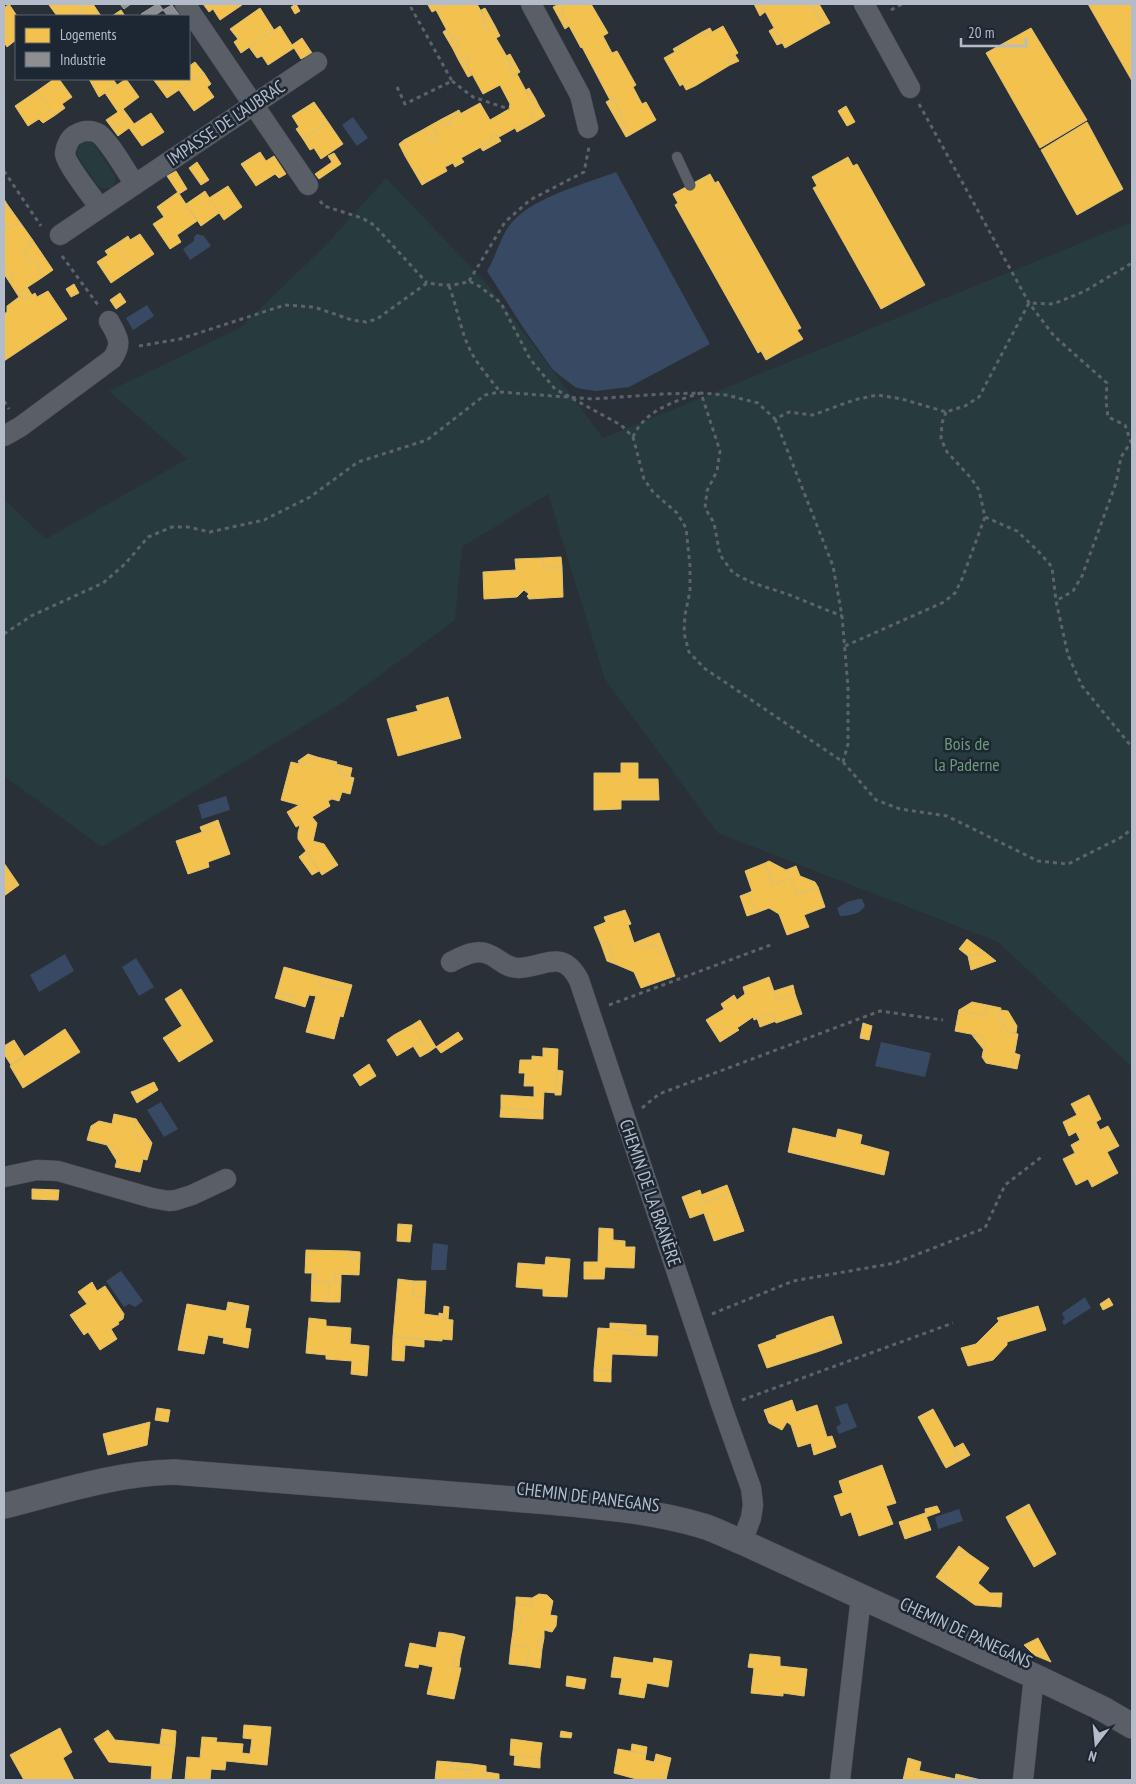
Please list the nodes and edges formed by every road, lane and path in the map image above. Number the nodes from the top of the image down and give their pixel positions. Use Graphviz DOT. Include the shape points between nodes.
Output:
graph roads {
  1 [pos="185,4"];
  2 [pos="409,4"];
  3 [pos="531,4"];
  4 [pos="864,4"];
  5 [pos="317,62"];
  6 [pos="452,81"];
  7 [pos="397,87"];
  8 [pos="910,88"];
  9 [pos="254,105"];
  10 [pos="509,109"];
  11 [pos="588,128"];
  12 [pos="678,157"];
  13 [pos="135,184"];
  14 [pos="308,185"];
  15 [pos="690,185"];
  16 [pos="100,208"];
  17 [pos="60,235"];
  18 [pos="1132,262"];
  19 [pos="469,281"];
  20 [pos="427,284"];
  21 [pos="449,286"];
  22 [pos="1029,303"];
  23 [pos="109,321"];
  24 [pos="119,349"];
  25 [pos="500,392"];
  26 [pos="701,393"];
  27 [pos="571,398"];
  28 [pos="946,412"];
  29 [pos="775,419"];
  30 [pos="4,436"];
  31 [pos="633,438"];
  32 [pos="985,517"];
  33 [pos="1056,601"];
  34 [pos="842,616"];
  35 [pos="4,634"];
  36 [pos="845,646"];
  37 [pos="1131,746"];
  38 [pos="1132,751"];
  39 [pos="843,762"];
  40 [pos="1132,830"];
  41 [pos="773,944"];
  42 [pos="452,962"];
  43 [pos="590,1012"];
  44 [pos="943,1020"];
  45 [pos="626,1122"];
  46 [pos="1044,1155"];
  47 [pos="4,1177"];
  48 [pos="226,1179"];
  49 [pos="694,1322"];
  50 [pos="953,1323"];
  51 [pos="722,1407"];
  52 [pos="4,1506"];
  53 [pos="742,1542"];
  54 [pos="861,1597"];
  55 [pos="1034,1676"];
  56 [pos="1132,1726"];
  57 [pos="840,1780"];
  58 [pos="1023,1780"];
  1 -- 9 [label="street"];
  2 -- 6 [label="path"];
  3 -- 11 [label="street" via="580,95"];
  4 -- 8 [label="street"];
  5 -- 9 [label="street, IMPASSE DE L'AUBRAC"];
  6 -- 7 [label="path" via="405,104"];
  6 -- 10 [label="path" via="473,97"];
  8 -- 22 [label="path"];
  9 -- 13 [label="street, IMPASSE DE L'AUBRAC"];
  9 -- 14 [label="street"];
  11 -- 19 [label="path" via="589,150 584,172 530,200 505,222"];
  12 -- 15 [label="lane"];
  13 -- 16 [label="street, IMPASSE DE L'AUBRAC"];
  13 -- 16 [label="street" via="98,134 86,131 75,134 68,142 65,154"];
  14 -- 20 [label="path" via="324,206 374,225"];
  16 -- 17 [label="street, IMPASSE DE L'AUBRAC"];
  18 -- 22 [label="path" via="1085,291 1053,304"];
  19 -- 21 [label="path"];
  19 -- 27 [label="path" via="501,304 530,359 555,390"];
  20 -- 21 [label="path"];
  20 -- 24 [label="path" via="377,319 366,322 314,307 285,305 180,339"];
  21 -- 25 [label="path" via="473,357"];
  22 -- 28 [label="path" via="978,397 965,406"];
  22 -- 33 [label="path" via="1054,336 1107,383 1108,417 1125,425 1132,442 1121,457 1116,483 1082,576 1073,591"];
  23 -- 24 [label="street" via="119,339"];
  24 -- 30 [label="street" via="112,359"];
  25 -- 27 [label="path"];
  25 -- 35 [label="path" via="485,395 427,440 358,462 310,497 264,520 210,532 172,526 148,538 103,583 31,616"];
  26 -- 27 [label="path"];
  26 -- 29 [label="path" via="758,403"];
  26 -- 31 [label="path" via="679,399 651,414 637,427"];
  26 -- 34 [label="path" via="720,451 705,508 714,523 720,555 733,573 753,583"];
  27 -- 31 [label="path" via="621,425"];
  28 -- 29 [label="path" via="902,398 877,395 813,415 789,412"];
  28 -- 32 [label="path" via="941,439 947,452 979,490"];
  29 -- 34 [label="path" via="833,566"];
  31 -- 39 [label="path" via="644,480 677,513 686,528 690,591 684,633 689,652 704,668"];
  32 -- 33 [label="path" via="1017,532 1052,567"];
  32 -- 36 [label="path" via="955,593 944,602"];
  33 -- 37 [label="path" via="1068,656 1082,686"];
  34 -- 36 [label="path"];
  36 -- 39 [label="path" via="848,744"];
  37 -- 38 [label="path"];
  39 -- 40 [label="path" via="876,800 900,809 947,816 1038,860 1068,864"];
  41 -- 43 [label="path"];
  42 -- 43 [label="street, CHEMIN DE LA BRANÈRE" via="479,952 489,954 506,966 519,968 544,962 567,963 580,980"];
  43 -- 45 [label="street, CHEMIN DE LA BRANÈRE"];
  44 -- 45 [label="path" via="880,1011 659,1094"];
  45 -- 49 [label="street, CHEMIN DE LA BRANÈRE"];
  46 -- 49 [label="path" via="1005,1185 985,1228 895,1263 793,1281"];
  47 -- 48 [label="street" via="37,1170 58,1171 169,1200 192,1195"];
  49 -- 51 [label="street, CHEMIN DE LA BRANÈRE"];
  50 -- 51 [label="path"];
  51 -- 53 [label="street, CHEMIN DE LA BRANÈRE" via="751,1488 751,1518"];
  52 -- 53 [label="street, CHEMIN DE PANEGANS" via="137,1474 199,1473 608,1507 689,1522"];
  53 -- 54 [label="street, CHEMIN DE PANEGANS"];
  54 -- 55 [label="street, CHEMIN DE PANEGANS"];
  54 -- 57 [label="street"];
  55 -- 56 [label="street, CHEMIN DE PANEGANS"];
  55 -- 58 [label="street, CHEMIN DE PANEGANS"];
}
